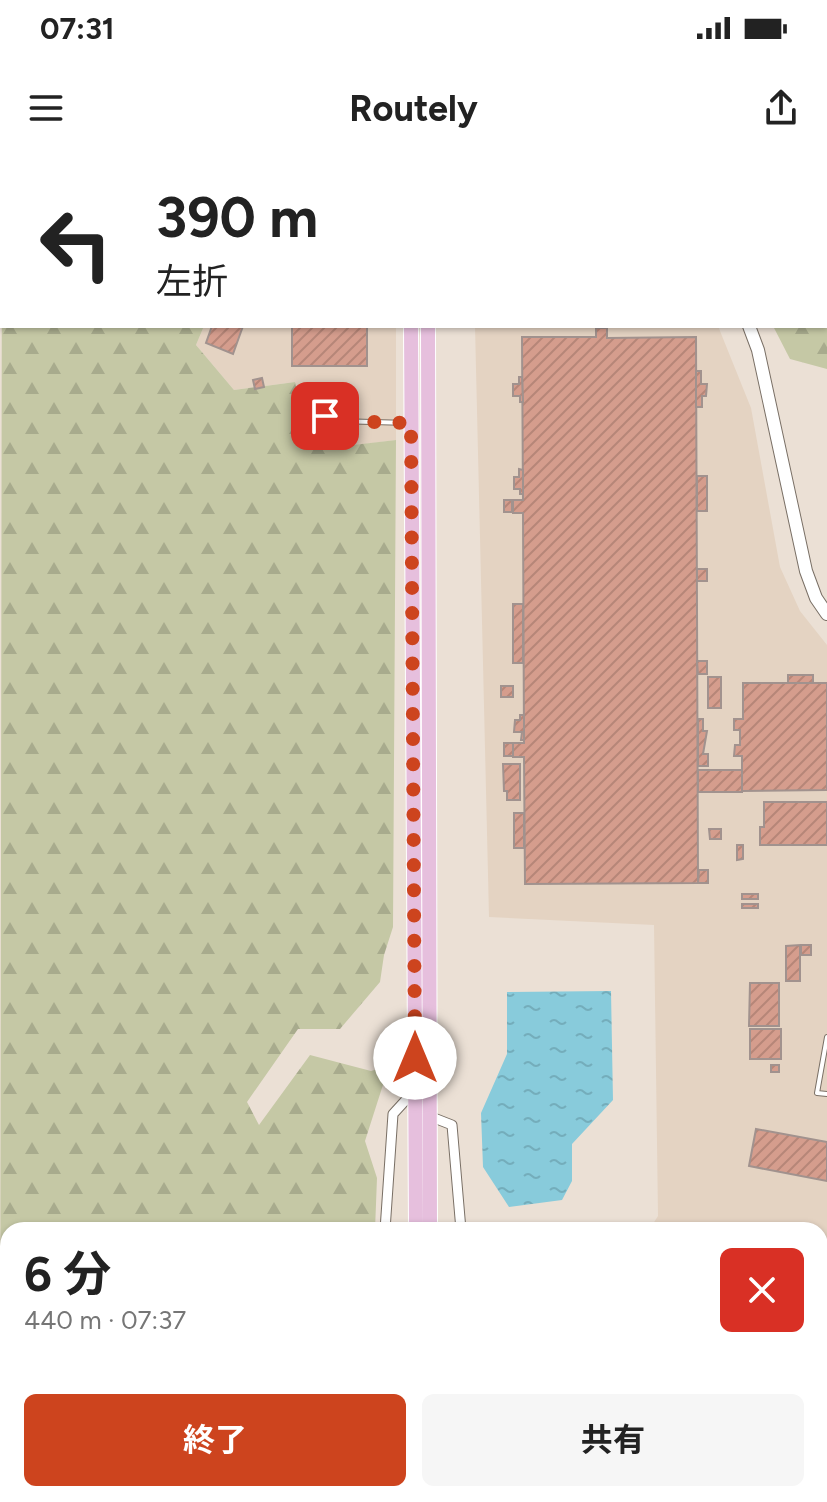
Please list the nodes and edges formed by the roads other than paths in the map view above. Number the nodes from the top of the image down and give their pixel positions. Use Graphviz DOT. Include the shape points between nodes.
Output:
graph roads {
  1 [pos="411,328"];
  2 [pos="428,328"];
  3 [pos="750,328"];
  4 [pos="314,396"];
  5 [pos="411,423"];
  6 [pos="827,614"];
  7 [pos="827,1037"];
  8 [pos="416,1088"];
  9 [pos="827,1094"];
  10 [pos="429,1116"];
  11 [pos="386,1222"];
  12 [pos="416,1222"];
  13 [pos="430,1222"];
  14 [pos="460,1222"];
  1 -- 5 [label="main road"];
  2 -- 10 [label="main road"];
  3 -- 6 [label="street" via="806,571"];
  4 -- 5 [label="lane" via="317,407 336,421"];
  5 -- 8 [label="main road"];
  7 -- 9 [label="lane" via="817,1093"];
  8 -- 11 [label="street" via="393,1114"];
  8 -- 12 [label="main road"];
  10 -- 13 [label="main road"];
  10 -- 14 [label="street" via="452,1125"];
}
